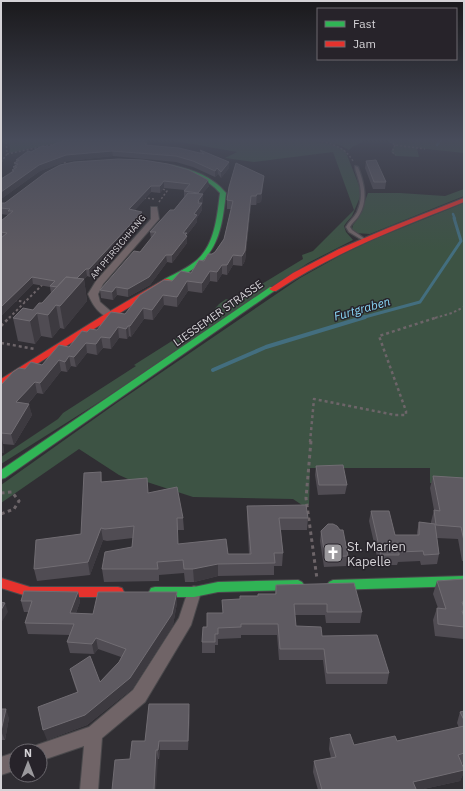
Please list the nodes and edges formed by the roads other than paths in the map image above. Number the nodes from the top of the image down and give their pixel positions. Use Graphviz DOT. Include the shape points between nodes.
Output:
graph roads {
  1 [pos="204,176"];
  2 [pos="359,176"];
  3 [pos="464,200"];
  4 [pos="154,209"];
  5 [pos="364,240"];
  6 [pos="110,315"];
  7 [pos="1,383"];
  8 [pos="1,475"];
  9 [pos="464,581"];
  10 [pos="1,583"];
  11 [pos="124,592"];
  12 [pos="148,592"];
  13 [pos="194,592"];
  14 [pos="94,734"];
  15 [pos="48,749"];
  16 [pos="89,790"];
  1 -- 6 [label="street" via="223,193 223,202 208,253 191,268"];
  2 -- 5 [label="lane" via="364,188 363,198 356,217 348,227"];
  3 -- 5 [label="street, LIESSEMER STRASSE"];
  4 -- 6 [label="street, AM PFIRSICHHANG" via="155,219 99,283 93,294 96,303"];
  5 -- 8 [label="street, LIESSEMER STRASSE" via="276,287"];
  6 -- 7 [label="street"];
  9 -- 13 [label="street" via="218,587"];
  10 -- 11 [label="street" via="30,592"];
  12 -- 13 [label="street"];
  13 -- 14 [label="street" via="186,620 139,696"];
  14 -- 15 [label="street"];
  14 -- 16 [label="street"];
}
